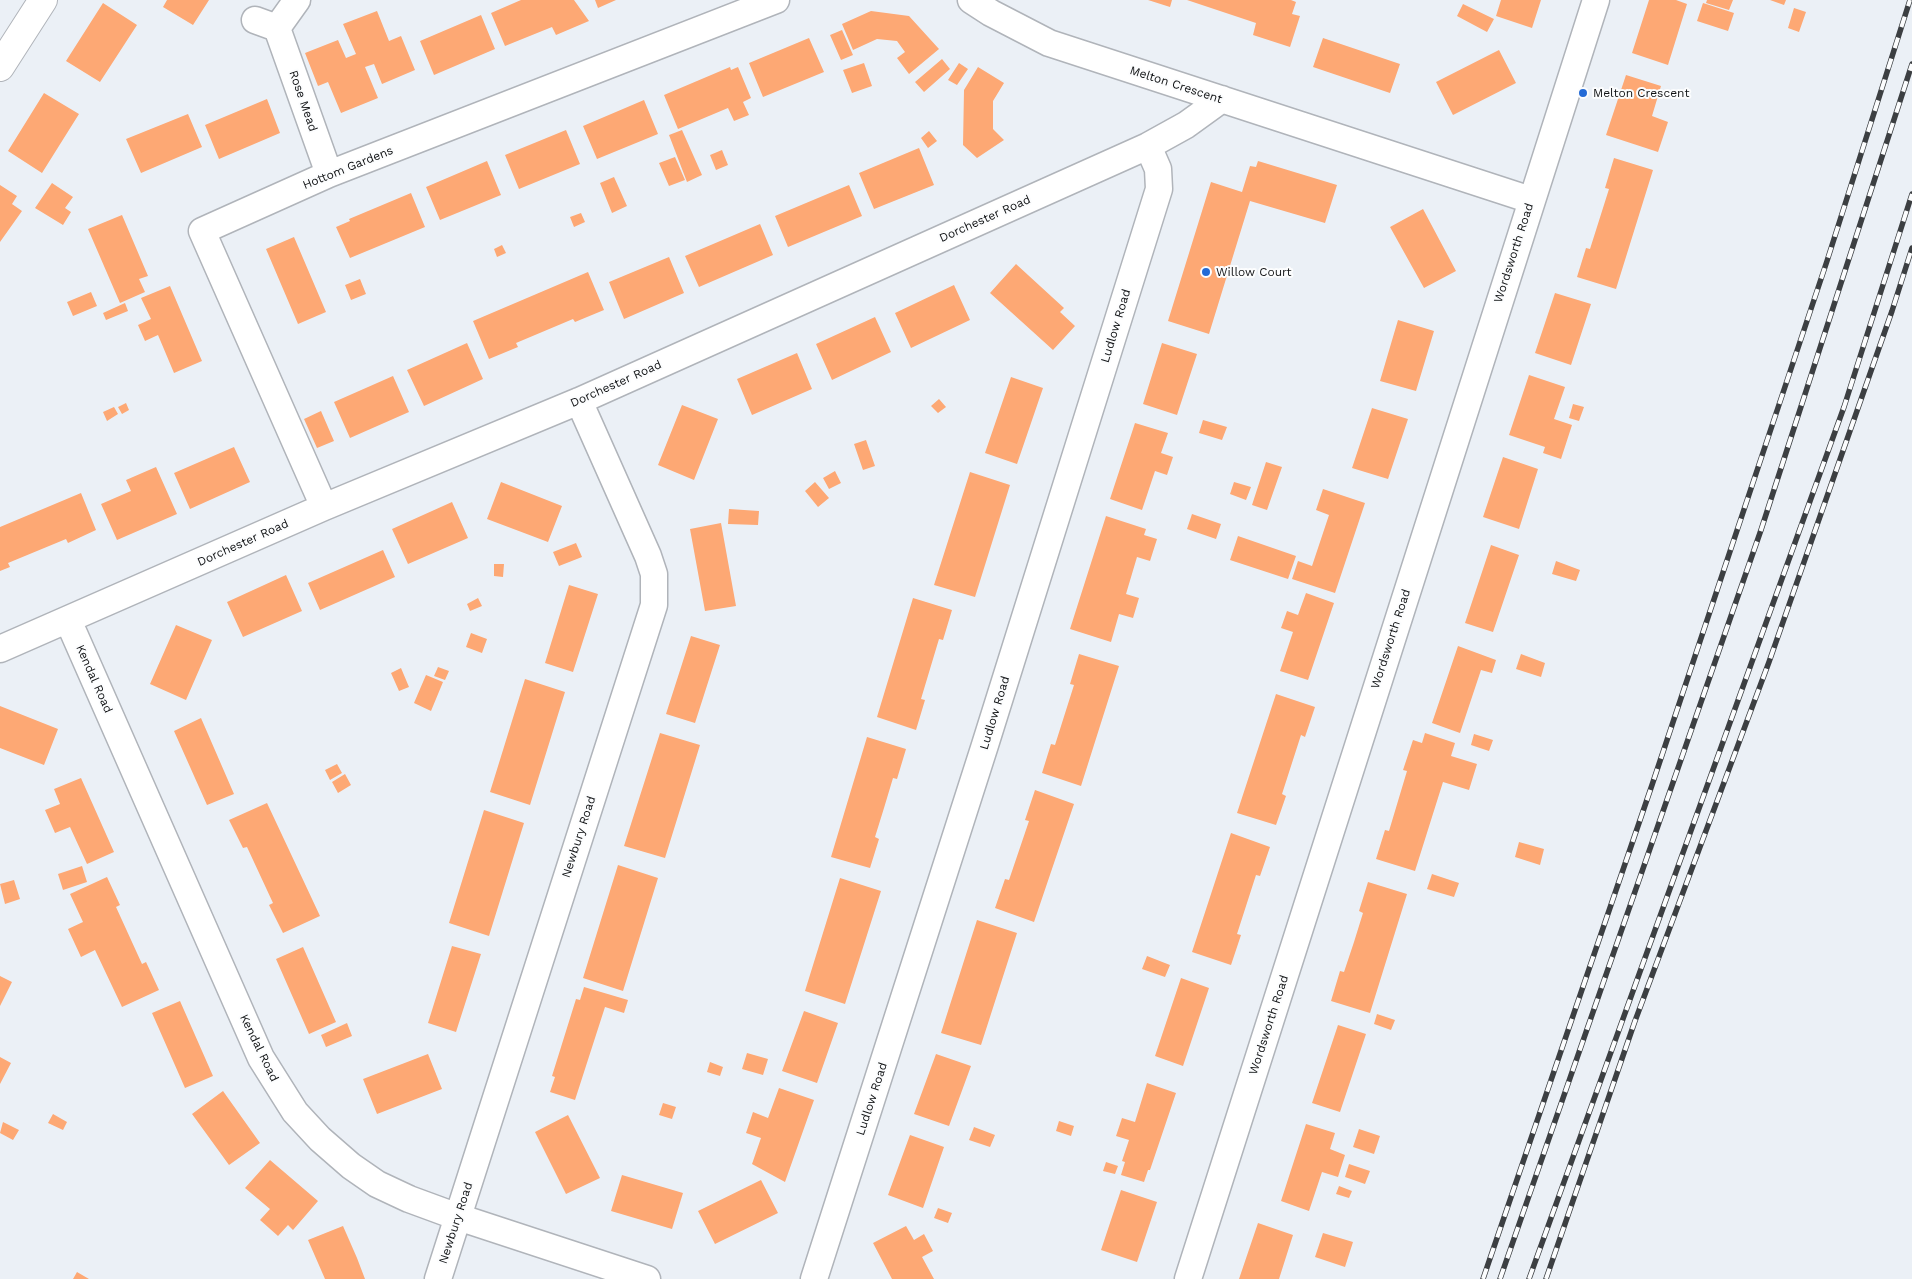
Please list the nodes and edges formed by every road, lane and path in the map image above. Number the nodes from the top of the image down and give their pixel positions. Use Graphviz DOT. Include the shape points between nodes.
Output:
graph roads {
  1 [pos="43,0"];
  2 [pos="297,0"];
  3 [pos="776,0"];
  4 [pos="971,0"];
  5 [pos="1596,0"];
  6 [pos="0,67"];
  7 [pos="1222,99"];
  8 [pos="1148,146"];
  9 [pos="329,174"];
  10 [pos="1531,200"];
  11 [pos="579,401"];
  12 [pos="324,507"];
  13 [pos="68,620"];
  14 [pos="0,649"];
  15 [pos="458,1217"];
  16 [pos="438,1279"];
  17 [pos="647,1279"];
  18 [pos="814,1279"];
  19 [pos="1188,1279"];
  1 -- 6 [label="street"];
  2 -- 9 [label="street, Rose Mead" via="266,24"];
  3 -- 9 [label="street, Hottom Gardens"];
  4 -- 7 [label="street, Melton Crescent" via="1049,43"];
  5 -- 10 [label="street, Wordsworth Road"];
  7 -- 8 [label="street, Dorchester Road" via="1186,125"];
  7 -- 10 [label="street, Melton Crescent"];
  8 -- 11 [label="street, Dorchester Road"];
  8 -- 18 [label="street, Ludlow Road" via="1158,169 1158,189 988,736"];
  9 -- 12 [label="street, Hottom Gardens" via="202,231"];
  10 -- 19 [label="street, Wordsworth Road"];
  11 -- 12 [label="street, Dorchester Road"];
  11 -- 15 [label="street, Newbury Road" via="648,556 654,574 654,605"];
  12 -- 13 [label="street, Dorchester Road"];
  13 -- 14 [label="street, Dorchester Road"];
  13 -- 15 [label="street, Kendal Road" via="261,1058 276,1084 295,1112 351,1166 377,1184"];
  15 -- 16 [label="street, Newbury Road"];
  15 -- 17 [label="street, Kendal Road"];
}
